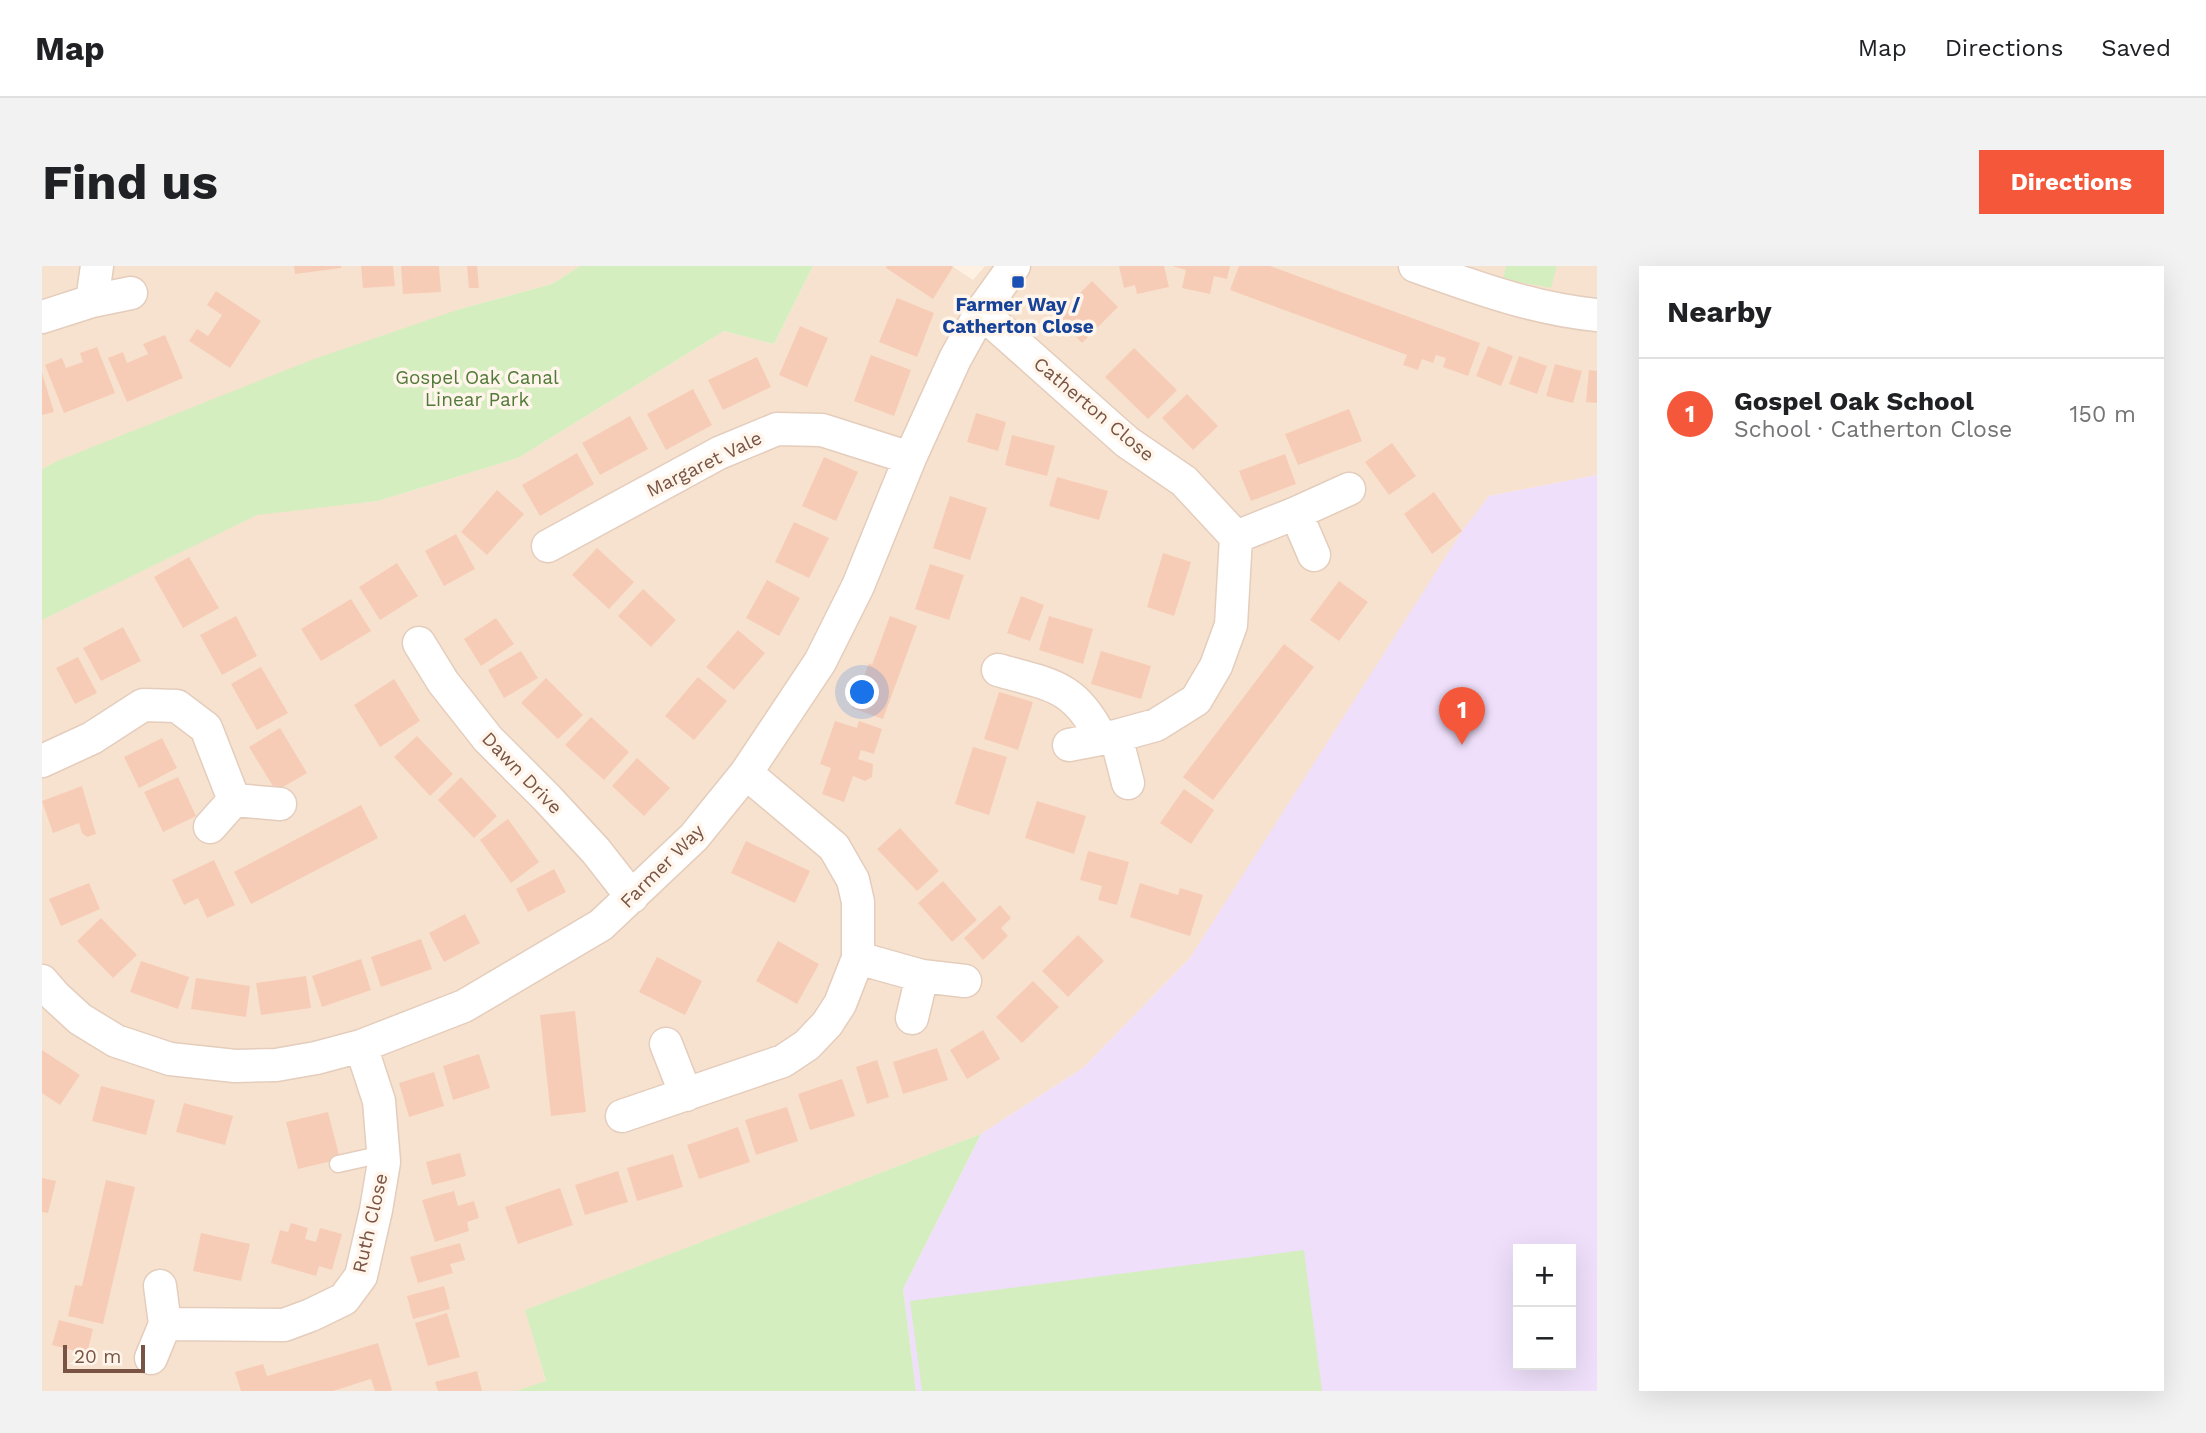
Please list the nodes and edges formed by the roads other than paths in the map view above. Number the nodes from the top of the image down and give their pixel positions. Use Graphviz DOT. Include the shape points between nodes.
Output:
graph roads {
  1 [pos="97,266"];
  2 [pos="1014,266"];
  3 [pos="1415,266"];
  4 [pos="131,293"];
  5 [pos="92,301"];
  6 [pos="981,312"];
  7 [pos="1597,315"];
  8 [pos="42,317"];
  9 [pos="910,458"];
  10 [pos="1349,489"];
  11 [pos="1296,513"];
  12 [pos="1236,537"];
  13 [pos="548,546"];
  14 [pos="1314,555"];
  15 [pos="419,643"];
  16 [pos="998,670"];
  17 [pos="1109,737"];
  18 [pos="1069,745"];
  19 [pos="42,761"];
  20 [pos="746,773"];
  21 [pos="1128,783"];
  22 [pos="234,800"];
  23 [pos="280,804"];
  24 [pos="210,827"];
  25 [pos="632,897"];
  26 [pos="858,958"];
  27 [pos="922,976"];
  28 [pos="42,981"];
  29 [pos="965,981"];
  30 [pos="912,1018"];
  31 [pos="666,1044"];
  32 [pos="361,1046"];
  33 [pos="686,1095"];
  34 [pos="622,1116"];
  35 [pos="383,1154"];
  36 [pos="338,1164"];
  37 [pos="160,1286"];
  38 [pos="165,1324"];
  39 [pos="151,1358"];
  1 -- 5 [label="street"];
  2 -- 6 [label="street, Farmer Way"];
  3 -- 7 [label="street" via="1526,303"];
  4 -- 5 [label="street"];
  5 -- 8 [label="street"];
  6 -- 9 [label="street, Farmer Way"];
  6 -- 12 [label="street, Catherton Close" via="1128,442 1184,481"];
  9 -- 13 [label="street, Margaret Vale" via="822,430 777,429 719,453"];
  9 -- 20 [label="street, Farmer Way" via="858,586 820,662"];
  10 -- 11 [label="street"];
  11 -- 12 [label="street"];
  11 -- 14 [label="street"];
  12 -- 17 [label="street" via="1231,625 1216,666 1196,700 1156,725"];
  15 -- 25 [label="street, Dawn Drive" via="488,739 596,851"];
  16 -- 17 [label="street" via="1054,686 1080,703"];
  17 -- 18 [label="street"];
  17 -- 21 [label="street"];
  19 -- 22 [label="street" via="92,738 142,705 177,706 206,728"];
  20 -- 25 [label="street, Farmer Way" via="694,837"];
  20 -- 26 [label="street" via="834,847 853,880 859,902"];
  22 -- 23 [label="street"];
  22 -- 24 [label="street"];
  25 -- 32 [label="street, Farmer Way" via="601,925 464,1006"];
  26 -- 27 [label="street"];
  26 -- 33 [label="street" via="840,1004 807,1045 783,1061"];
  27 -- 29 [label="street"];
  27 -- 30 [label="street"];
  28 -- 32 [label="street, Farmer Way" via="80,1019 116,1041 170,1059 276,1065"];
  31 -- 33 [label="street"];
  32 -- 35 [label="street, Ruth Close" via="379,1101"];
  33 -- 34 [label="street"];
  35 -- 36 [label="lane"];
  35 -- 38 [label="street, Ruth Close" via="361,1276 344,1299 284,1325"];
  37 -- 38 [label="street"];
  38 -- 39 [label="street"];
}
